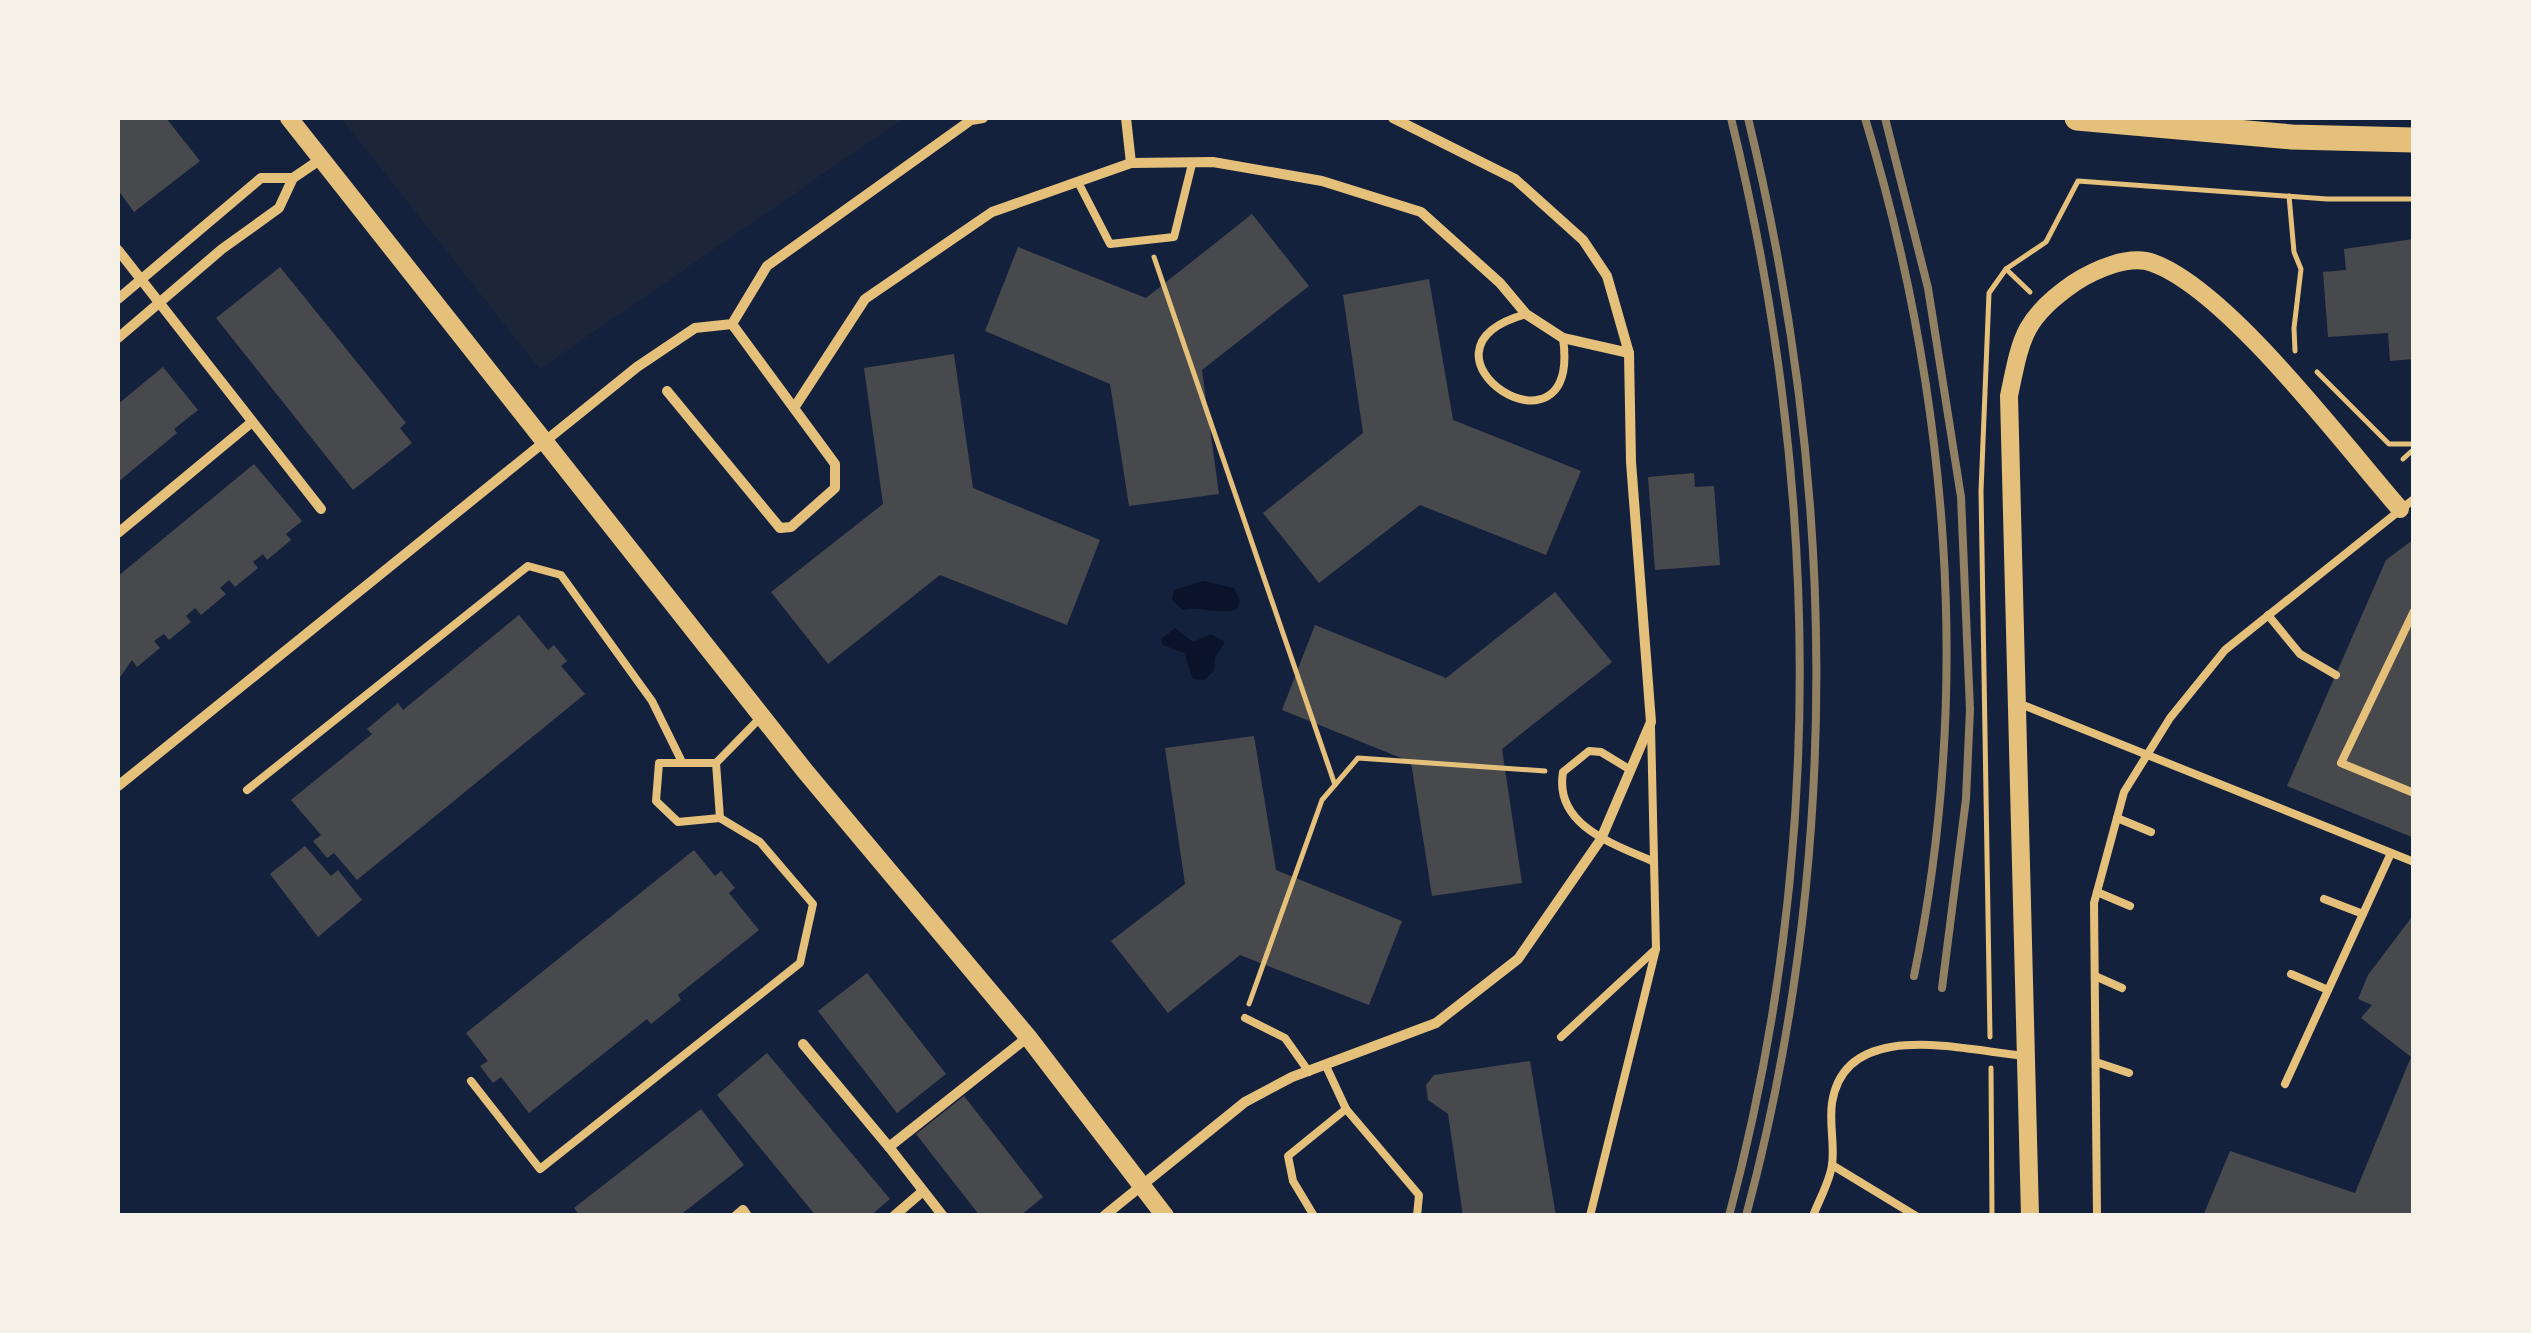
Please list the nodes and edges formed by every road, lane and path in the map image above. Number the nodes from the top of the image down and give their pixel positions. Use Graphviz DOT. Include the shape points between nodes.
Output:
graph roads {
  1 [pos="289,118"];
  2 [pos="983,118"];
  3 [pos="1126,118"];
  4 [pos="1393,118"];
  5 [pos="2077,118"];
  6 [pos="2414,140"];
  7 [pos="321,158"];
  8 [pos="1131,164"];
  9 [pos="1192,164"];
  10 [pos="293,178"];
  11 [pos="1078,182"];
  12 [pos="2289,196"];
  13 [pos="2414,199"];
  14 [pos="1148,240"];
  15 [pos="118,250"];
  16 [pos="2006,269"];
  17 [pos="141,280"];
  18 [pos="118,299"];
  19 [pos="160,303"];
  20 [pos="2042,305"];
  21 [pos="1526,314"];
  22 [pos="732,324"];
  23 [pos="118,338"];
  24 [pos="1563,338"];
  25 [pos="1630,353"];
  26 [pos="668,391"];
  27 [pos="794,408"];
  28 [pos="252,422"];
  29 [pos="544,438"];
  30 [pos="2414,447"];
  31 [pos="2403,459"];
  32 [pos="2407,504"];
  33 [pos="320,509"];
  34 [pos="118,532"];
  35 [pos="2414,611"];
  36 [pos="2268,615"];
  37 [pos="2336,676"];
  38 [pos="2018,704"];
  39 [pos="762,716"];
  40 [pos="1650,722"];
  41 [pos="681,760"];
  42 [pos="716,763"];
  43 [pos="1629,769"];
  44 [pos="1563,772"];
  45 [pos="118,786"];
  46 [pos="1335,786"];
  47 [pos="247,790"];
  48 [pos="2414,793"];
  49 [pos="720,818"];
  50 [pos="2117,818"];
  51 [pos="2152,832"];
  52 [pos="1602,838"];
  53 [pos="2391,853"];
  54 [pos="1652,860"];
  55 [pos="2414,862"];
  56 [pos="2097,892"];
  57 [pos="2324,899"];
  58 [pos="2130,906"];
  59 [pos="2363,914"];
  60 [pos="1656,949"];
  61 [pos="2291,974"];
  62 [pos="2094,976"];
  63 [pos="2122,988"];
  64 [pos="2328,990"];
  65 [pos="1244,1018"];
  66 [pos="1561,1036"];
  67 [pos="1028,1037"];
  68 [pos="803,1044"];
  69 [pos="1990,1053"];
  70 [pos="2026,1056"];
  71 [pos="2096,1062"];
  72 [pos="1326,1066"];
  73 [pos="1308,1072"];
  74 [pos="2129,1073"];
  75 [pos="471,1081"];
  76 [pos="2286,1084"];
  77 [pos="1346,1109"];
  78 [pos="888,1147"];
  79 [pos="1832,1165"];
  80 [pos="1143,1184"];
  81 [pos="923,1191"];
  82 [pos="736,1216"];
  83 [pos="748,1216"];
  84 [pos="894,1216"];
  85 [pos="943,1216"];
  86 [pos="1104,1216"];
  87 [pos="1165,1216"];
  88 [pos="1314,1216"];
  89 [pos="1417,1216"];
  90 [pos="1590,1216"];
  91 [pos="1813,1216"];
  92 [pos="1916,1216"];
  93 [pos="1992,1216"];
  94 [pos="2030,1216"];
  95 [pos="2097,1216"];
  1 -- 7 [label="street"];
  2 -- 22 [label="street" via="971,120 767,266"];
  3 -- 8 [label="street"];
  4 -- 25 [label="street" via="1515,178 1582,240 1607,276"];
  5 -- 6 [label="highway"];
  7 -- 10 [label="street"];
  7 -- 29 [label="street"];
  8 -- 9 [label="street"];
  8 -- 11 [label="street"];
  9 -- 14 [label="lane" via="1174,237"];
  9 -- 21 [label="street" via="1322,181 1421,212"];
  10 -- 17 [label="street" via="260,178"];
  10 -- 19 [label="street" via="280,208"];
  11 -- 14 [label="lane" via="1110,244"];
  11 -- 27 [label="street" via="992,212 865,299"];
  12 -- 13 [label="path"];
  12 -- 16 [label="path" via="2078,181 2046,242"];
  12 -- 30 [label="path" via="2301,269 2294,350 2389,444"];
  14 -- 46 [label="path"];
  15 -- 17 [label="street"];
  16 -- 20 [label="path"];
  16 -- 69 [label="path" via="1989,293 1983,360"];
  17 -- 18 [label="street"];
  17 -- 19 [label="street"];
  19 -- 23 [label="street"];
  19 -- 28 [label="street"];
  20 -- 32 [label="street" via="2089,273 2130,260 2150,262 2197,286"];
  20 -- 38 [label="street" via="2020,340 2009,396"];
  21 -- 24 [label="street"];
  21 -- 24 [label="lane" via="1500,322 1482,344 1482,372 1500,394 1526,402 1553,391 1567,366"];
  22 -- 27 [label="street"];
  22 -- 29 [label="street" via="695,328"];
  24 -- 25 [label="street"];
  25 -- 40 [label="street"];
  26 -- 27 [label="street" via="780,528 791,527 835,488 838,476"];
  28 -- 33 [label="street"];
  28 -- 34 [label="street"];
  29 -- 39 [label="street"];
  29 -- 45 [label="street"];
  30 -- 31 [label="path"];
  32 -- 36 [label="lane"];
  35 -- 48 [label="lane" via="2341,762"];
  36 -- 37 [label="lane" via="2300,654"];
  36 -- 50 [label="lane" via="2224,650 2170,718 2124,792"];
  38 -- 53 [label="lane"];
  38 -- 70 [label="street"];
  39 -- 42 [label="lane"];
  39 -- 67 [label="street"];
  40 -- 43 [label="street"];
  40 -- 54 [label="lane"];
  41 -- 42 [label="lane"];
  41 -- 47 [label="lane" via="652,701 562,574 528,566"];
  41 -- 49 [label="lane" via="659,763 656,801 678,822"];
  42 -- 49 [label="lane"];
  43 -- 44 [label="lane" via="1589,751"];
  43 -- 52 [label="street"];
  44 -- 46 [label="path" via="1358,758"];
  44 -- 52 [label="lane" via="1563,798 1575,819"];
  46 -- 65 [label="path" via="1322,800"];
  49 -- 75 [label="lane" via="760,842 814,904 800,963 540,1169"];
  50 -- 51 [label="lane"];
  50 -- 56 [label="lane"];
  52 -- 54 [label="lane"];
  52 -- 72 [label="street" via="1518,959 1436,1023"];
  53 -- 55 [label="lane"];
  53 -- 59 [label="lane"];
  54 -- 60 [label="lane"];
  56 -- 58 [label="lane"];
  56 -- 62 [label="lane"];
  57 -- 59 [label="lane"];
  59 -- 64 [label="lane"];
  60 -- 66 [label="lane"];
  60 -- 90 [label="lane"];
  61 -- 64 [label="lane"];
  62 -- 63 [label="lane"];
  62 -- 71 [label="lane"];
  64 -- 76 [label="lane"];
  65 -- 73 [label="lane" via="1285,1038"];
  67 -- 78 [label="street"];
  67 -- 80 [label="street"];
  68 -- 78 [label="street"];
  69 -- 70 [label="lane"];
  69 -- 79 [label="lane" via="1899,1044 1876,1048 1851,1065 1832,1105"];
  69 -- 93 [label="path"];
  70 -- 94 [label="street"];
  71 -- 74 [label="lane"];
  71 -- 95 [label="lane"];
  72 -- 73 [label="street"];
  72 -- 77 [label="lane"];
  73 -- 80 [label="street" via="1246,1102"];
  77 -- 88 [label="lane" via="1288,1156 1293,1182"];
  77 -- 89 [label="lane" via="1419,1195"];
  78 -- 81 [label="street"];
  79 -- 91 [label="lane"];
  79 -- 92 [label="lane"];
  80 -- 86 [label="street"];
  80 -- 87 [label="street"];
  81 -- 84 [label="street"];
  81 -- 85 [label="street"];
  82 -- 83 [label="street" via="743,1210"];
}
